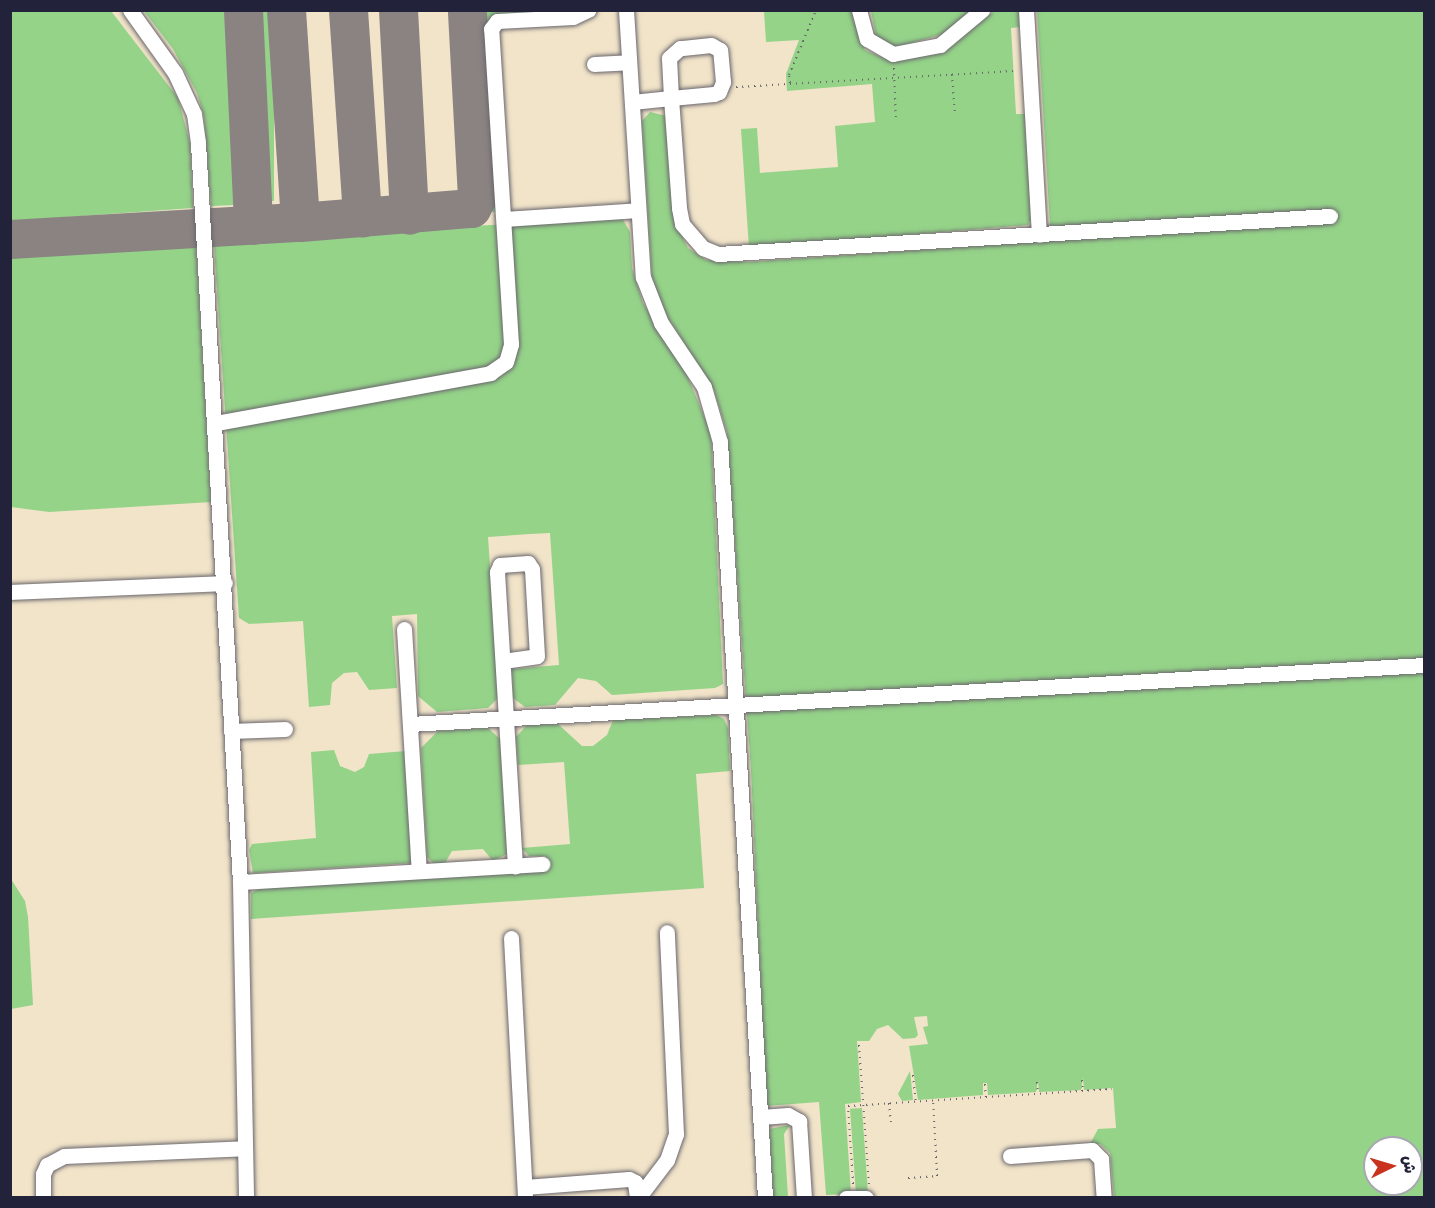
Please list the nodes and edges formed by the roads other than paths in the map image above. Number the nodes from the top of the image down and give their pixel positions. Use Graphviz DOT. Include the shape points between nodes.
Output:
graph roads {
  1 [pos="130,10"];
  2 [pos="588,10"];
  3 [pos="626,10"];
  4 [pos="859,10"];
  5 [pos="982,10"];
  6 [pos="1026,10"];
  7 [pos="629,62"];
  8 [pos="594,64"];
  9 [pos="671,98"];
  10 [pos="632,102"];
  11 [pos="638,210"];
  12 [pos="1330,216"];
  13 [pos="504,219"];
  14 [pos="1039,235"];
  15 [pos="216,423"];
  16 [pos="225,583"];
  17 [pos="10,592"];
  18 [pos="404,629"];
  19 [pos="503,661"];
  20 [pos="1425,665"];
  21 [pos="736,705"];
  22 [pos="507,718"];
  23 [pos="410,724"];
  24 [pos="285,729"];
  25 [pos="231,732"];
  26 [pos="542,864"];
  27 [pos="515,866"];
  28 [pos="419,871"];
  29 [pos="240,882"];
  30 [pos="667,932"];
  31 [pos="511,938"];
  32 [pos="760,1118"];
  33 [pos="244,1148"];
  34 [pos="1010,1156"];
  35 [pos="525,1192"];
  36 [pos="43,1197"];
  37 [pos="246,1197"];
  38 [pos="638,1197"];
  39 [pos="765,1197"];
  40 [pos="804,1197"];
  41 [pos="846,1197"];
  42 [pos="854,1197"];
  43 [pos="868,1197"];
  44 [pos="1104,1197"];
  1 -- 15 [label="lane" via="175,73 194,114"];
  2 -- 13 [label="lane" via="573,17 500,21 493,25"];
  3 -- 7 [label="lane"];
  4 -- 5 [label="lane" via="867,39 893,54 940,45"];
  6 -- 14 [label="lane"];
  7 -- 8 [label="lane"];
  7 -- 10 [label="lane"];
  9 -- 9 [label="lane" via="714,94 722,88 721,55 716,46 674,49 669,58"];
  9 -- 10 [label="lane"];
  9 -- 14 [label="lane" via="682,224 690,238 718,254"];
  10 -- 11 [label="lane"];
  11 -- 13 [label="lane"];
  11 -- 21 [label="lane" via="647,292 704,387 717,423"];
  12 -- 14 [label="lane"];
  13 -- 15 [label="lane" via="511,344 502,367 490,373 373,396"];
  15 -- 16 [label="lane"];
  16 -- 17 [label="lane"];
  16 -- 25 [label="lane"];
  18 -- 23 [label="lane"];
  19 -- 19 [label="lane" via="534,659 538,654 532,569 528,563 497,568"];
  19 -- 22 [label="lane"];
  20 -- 21 [label="lane"];
  21 -- 22 [label="lane"];
  21 -- 32 [label="lane"];
  22 -- 23 [label="lane"];
  22 -- 27 [label="lane"];
  23 -- 28 [label="lane"];
  24 -- 25 [label="lane"];
  25 -- 29 [label="lane"];
  26 -- 27 [label="lane"];
  27 -- 28 [label="lane"];
  28 -- 29 [label="lane"];
  29 -- 33 [label="lane"];
  30 -- 38 [label="lane" via="676,1134 667,1160"];
  31 -- 35 [label="lane"];
  32 -- 39 [label="lane"];
  32 -- 40 [label="lane" via="789,1115 799,1121"];
  33 -- 36 [label="lane" via="64,1156 47,1165"];
  33 -- 37 [label="lane"];
  34 -- 44 [label="lane" via="1092,1150 1101,1159"];
  35 -- 38 [label="lane" via="629,1179 635,1182"];
  41 -- 42 [label="lane"];
  42 -- 43 [label="lane"];
}
